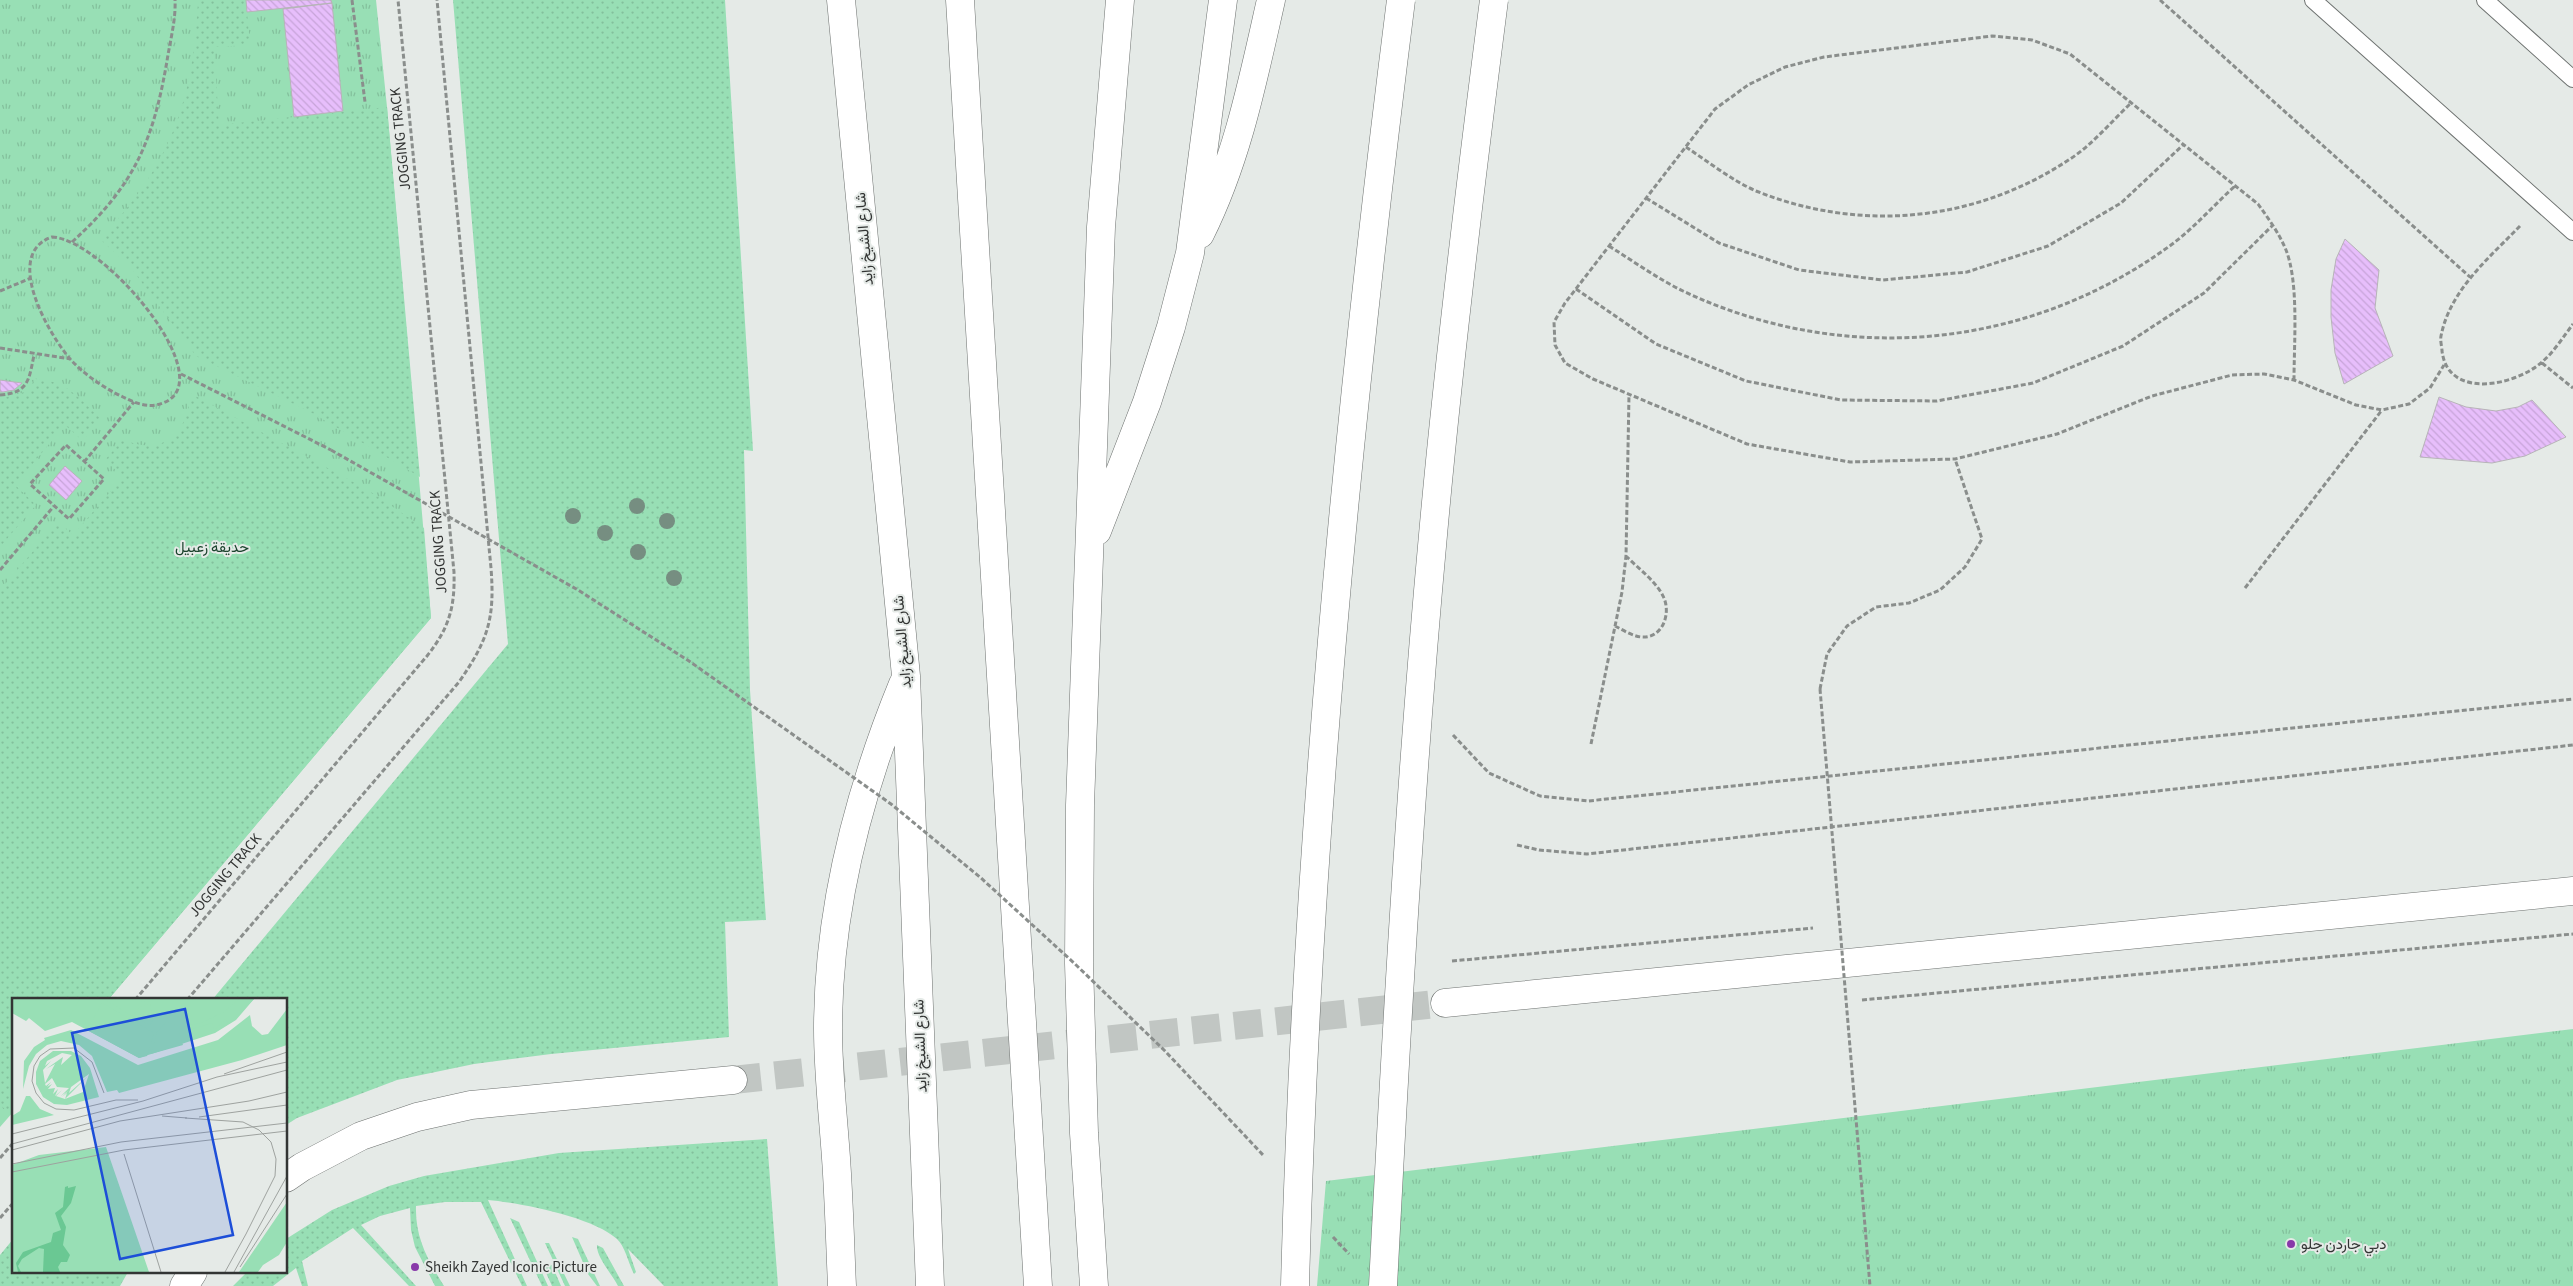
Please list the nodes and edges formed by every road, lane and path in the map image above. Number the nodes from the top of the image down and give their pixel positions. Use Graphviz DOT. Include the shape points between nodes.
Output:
graph roads {
  1 [pos="175,0"];
  2 [pos="352,0"];
  3 [pos="398,0"];
  4 [pos="437,0"];
  5 [pos="841,0"];
  6 [pos="960,0"];
  7 [pos="1120,0"];
  8 [pos="1222,0"];
  9 [pos="1270,0"];
  10 [pos="1401,0"];
  11 [pos="1494,0"];
  12 [pos="2160,0"];
  13 [pos="2313,0"];
  14 [pos="2485,0"];
  15 [pos="2573,79"];
  16 [pos="365,102"];
  17 [pos="2131,103"];
  18 [pos="2184,144"];
  19 [pos="1686,147"];
  20 [pos="2235,186"];
  21 [pos="1646,198"];
  22 [pos="2542,204"];
  23 [pos="2273,225"];
  24 [pos="2573,232"];
  25 [pos="72,242"];
  26 [pos="1609,246"];
  27 [pos="1190,253"];
  28 [pos="2470,277"];
  29 [pos="31,278"];
  30 [pos="1576,289"];
  31 [pos="0,291"];
  32 [pos="2573,324"];
  33 [pos="0,348"];
  34 [pos="34,355"];
  35 [pos="71,359"];
  36 [pos="2542,363"];
  37 [pos="2444,365"];
  38 [pos="181,374"];
  39 [pos="2294,380"];
  40 [pos="2573,388"];
  41 [pos="0,395"];
  42 [pos="1629,395"];
  43 [pos="134,402"];
  44 [pos="2382,410"];
  45 [pos="1955,459"];
  46 [pos="84,462"];
  47 [pos="54,506"];
  48 [pos="1091,546"];
  49 [pos="1626,556"];
  50 [pos="0,570"];
  51 [pos="2245,588"];
  52 [pos="1615,626"];
  53 [pos="906,676"];
  54 [pos="2573,699"];
  55 [pos="1451,733"];
  56 [pos="1591,744"];
  57 [pos="2573,745"];
  58 [pos="1517,845"];
  59 [pos="2573,891"];
  60 [pos="2573,934"];
  61 [pos="137,998"];
  62 [pos="189,998"];
  63 [pos="1836,1002"];
  64 [pos="1445,1003"];
  65 [pos="733,1080"];
  66 [pos="12,1144"];
  67 [pos="1265,1157"];
  68 [pos="0,1158"];
  69 [pos="288,1177"];
  70 [pos="12,1204"];
  71 [pos="0,1218"];
  72 [pos="1328,1231"];
  73 [pos="1353,1258"];
  74 [pos="192,1274"];
  75 [pos="184,1286"];
  76 [pos="842,1286"];
  77 [pos="930,1286"];
  78 [pos="1038,1286"];
  79 [pos="1094,1286"];
  80 [pos="1295,1286"];
  81 [pos="1383,1286"];
  82 [pos="1870,1286"];
  1 -- 25 [label="path" via="159,107 149,137 118,194"];
  2 -- 16 [label="path"];
  3 -- 61 [label="path, JOGGING TRACK" via="454,572 455,596 450,619 427,656"];
  4 -- 62 [label="path" via="491,568 493,598 489,627 478,654 459,682"];
  5 -- 53 [label="highway, شارع الشيخ زايد"];
  6 -- 78 [label="highway"];
  7 -- 48 [label="highway" via="1101,227"];
  8 -- 27 [label="highway"];
  9 -- 27 [label="highway" via="1232,158 1214,206"];
  10 -- 80 [label="highway, bridge" via="1363,322 1337,585 1307,1002"];
  11 -- 81 [label="highway, bridge" via="1433,534 1410,811"];
  12 -- 28 [label="path"];
  13 -- 22 [label="lane"];
  14 -- 15 [label="lane"];
  17 -- 18 [label="path"];
  17 -- 19 [label="path" via="2071,159 1997,198 1917,217 1826,212 1756,190"];
  17 -- 19 [label="path" via="2070,54 2032,40 1992,36 1824,57 1785,68 1748,85 1715,109"];
  18 -- 20 [label="path"];
  18 -- 21 [label="path" via="2121,203 2048,246 1958,273 1883,280 1799,270 1719,243"];
  19 -- 21 [label="path"];
  20 -- 23 [label="path" via="2258,204"];
  20 -- 26 [label="path" via="2171,244 2098,290 2018,321 1934,338 1848,338 1763,322 1683,291"];
  21 -- 26 [label="path"];
  22 -- 24 [label="lane"];
  22 -- 28 [label="path"];
  23 -- 30 [label="path" via="2204,293 2123,346 2033,383 1938,401 1840,400 1746,381 1656,344"];
  23 -- 39 [label="path" via="2286,250 2292,276"];
  25 -- 29 [label="path" via="52,237 41,241 29,257"];
  25 -- 38 [label="path" via="117,274 137,294 167,339"];
  26 -- 30 [label="path"];
  27 -- 48 [label="highway" via="1147,402"];
  28 -- 37 [label="path" via="2454,304 2441,337"];
  29 -- 31 [label="path"];
  29 -- 35 [label="path" via="44,318"];
  30 -- 42 [label="path" via="1554,322 1555,345 1565,363"];
  32 -- 36 [label="path"];
  33 -- 34 [label="path"];
  34 -- 35 [label="path"];
  34 -- 41 [label="path" via="27,384 19,390"];
  35 -- 43 [label="path" via="93,379"];
  36 -- 37 [label="path" via="2512,380 2488,385 2460,380"];
  36 -- 40 [label="path"];
  37 -- 44 [label="path" via="2430,388 2409,404"];
  38 -- 43 [label="path" via="170,399 150,406"];
  38 -- 67 [label="path, bridge" via="331,450 586,595 689,661 891,804 981,878 1074,963 1165,1051"];
  39 -- 44 [label="path" via="2356,404"];
  39 -- 45 [label="path" via="2264,374 2232,374 2152,396 2057,434"];
  42 -- 45 [label="path" via="1747,444 1850,462"];
  42 -- 49 [label="path"];
  43 -- 46 [label="path"];
  44 -- 51 [label="path"];
  45 -- 82 [label="path, bridge" via="1982,539 1965,568 1940,590 1909,603 1876,607 1847,626 1827,654 1820,689"];
  46 -- 47 [label="path" via="104,479 69,519"];
  46 -- 47 [label="path" via="66,445 30,484"];
  47 -- 50 [label="path"];
  48 -- 79 [label="highway" via="1080,805 1079,964 1084,1133"];
  49 -- 52 [label="path"];
  49 -- 52 [label="path" via="1658,588 1667,608 1666,618 1662,629 1642,637"];
  52 -- 56 [label="path"];
  53 -- 76 [label="highway" via="878,745 857,816 840,889 831,964 829,1093 836,1157"];
  53 -- 77 [label="highway, شارع الشيخ زايد"];
  54 -- 55 [label="path" via="1588,801 1540,796 1489,773"];
  57 -- 58 [label="path" via="1587,854"];
  59 -- 64 [label="highway"];
  60 -- 63 [label="path"];
  65 -- 69 [label="highway" via="471,1105 417,1117 361,1136"];
  66 -- 68 [label="path"];
  70 -- 71 [label="path"];
  72 -- 73 [label="path, bridge"];
  74 -- 75 [label="highway"];
}
